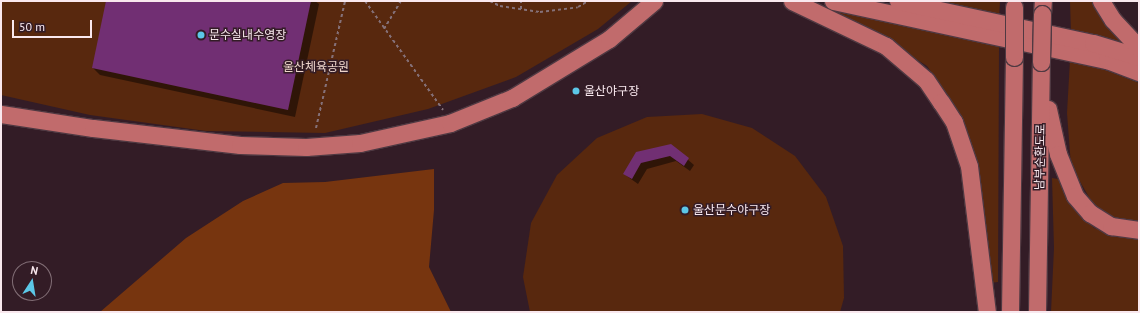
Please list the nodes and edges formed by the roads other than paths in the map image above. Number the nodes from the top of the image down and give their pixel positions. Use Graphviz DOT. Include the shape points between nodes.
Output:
graph roads {
  1 [pos="654,1"];
  2 [pos="792,1"];
  3 [pos="833,1"];
  4 [pos="898,1"];
  5 [pos="1101,1"];
  6 [pos="1014,3"];
  7 [pos="1042,5"];
  8 [pos="1139,48"];
  9 [pos="1139,57"];
  10 [pos="1041,62"];
  11 [pos="1139,72"];
  12 [pos="1,114"];
  13 [pos="1139,230"];
  14 [pos="987,312"];
  15 [pos="1010,312"];
  16 [pos="1036,312"];
  1 -- 12 [label="main road" via="609,39 512,98 450,122 367,142 333,146 253,146 93,128"];
  2 -- 14 [label="main road" via="886,46 926,80 950,115 964,144 974,190"];
  3 -- 11 [label="main road" via="1107,60"];
  4 -- 9 [label="main road" via="1099,44"];
  5 -- 8 [label="main road" via="1113,20"];
  6 -- 15 [label="main road, bridge"];
  7 -- 10 [label="main road, 남부순환도로, bridge"];
  10 -- 13 [label="main road" via="1058,154 1075,196 1090,213 1105,223 1124,229"];
  10 -- 16 [label="main road, 남부순환도로"];
}
